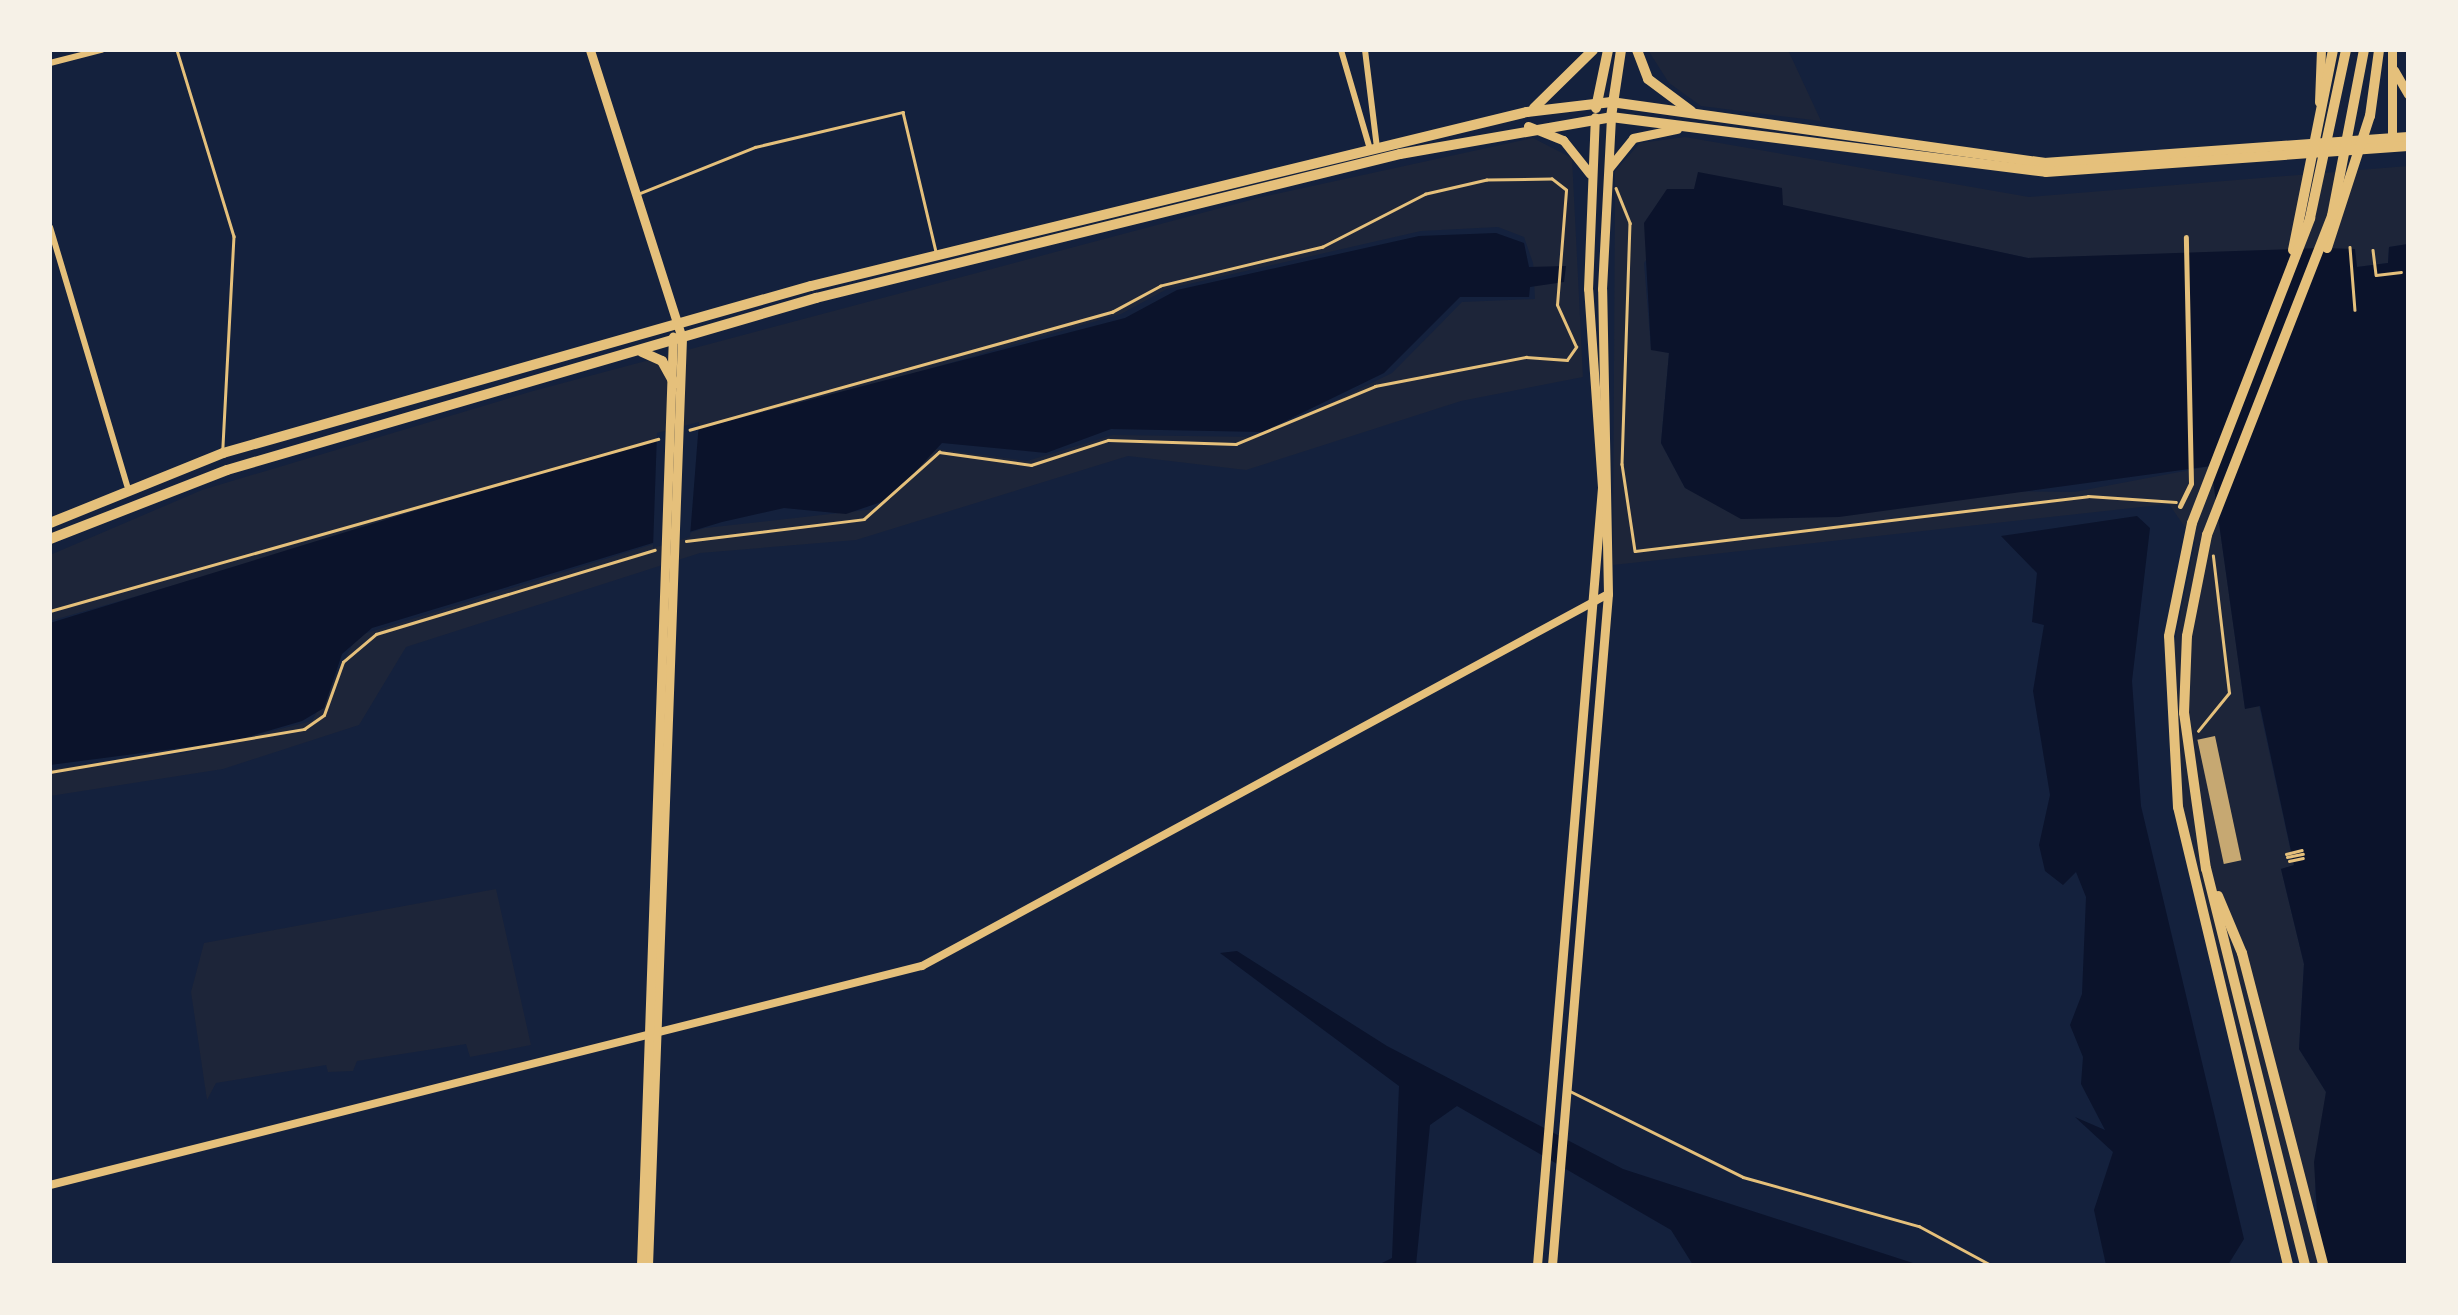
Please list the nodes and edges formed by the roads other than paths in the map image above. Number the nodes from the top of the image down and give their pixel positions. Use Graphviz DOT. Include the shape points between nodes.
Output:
graph roads {
  1 [pos="101,50"];
  2 [pos="178,50"];
  3 [pos="590,50"];
  4 [pos="1341,50"];
  5 [pos="1365,50"];
  6 [pos="1593,50"];
  7 [pos="1608,50"];
  8 [pos="1622,50"];
  9 [pos="1637,50"];
  10 [pos="2321,50"];
  11 [pos="2333,50"];
  12 [pos="2346,50"];
  13 [pos="2364,50"];
  14 [pos="2379,50"];
  15 [pos="2392,50"];
  16 [pos="50,64"];
  17 [pos="2392,67"];
  18 [pos="2408,94"];
  19 [pos="1597,102"];
  20 [pos="1611,102"];
  21 [pos="1526,112"];
  22 [pos="1595,117"];
  23 [pos="1611,118"];
  24 [pos="1700,122"];
  25 [pos="1528,126"];
  26 [pos="2408,137"];
  27 [pos="2392,143"];
  28 [pos="2408,146"];
  29 [pos="2317,149"];
  30 [pos="1374,150"];
  31 [pos="1608,171"];
  32 [pos="1591,176"];
  33 [pos="637,195"];
  34 [pos="50,227"];
  35 [pos="2186,237"];
  36 [pos="936,253"];
  37 [pos="2288,275"];
  38 [pos="2307,289"];
  39 [pos="674,324"];
  40 [pos="678,340"];
  41 [pos="636,352"];
  42 [pos="678,384"];
  43 [pos="223,453"];
  44 [pos="127,486"];
  45 [pos="2180,506"];
  46 [pos="50,522"];
  47 [pos="50,539"];
  48 [pos="1608,594"];
  49 [pos="1595,600"];
  50 [pos="2206,869"];
  51 [pos="649,1041"];
  52 [pos="1566,1090"];
  53 [pos="50,1185"];
  54 [pos="645,1265"];
  55 [pos="1537,1265"];
  56 [pos="1552,1265"];
  57 [pos="1991,1265"];
  58 [pos="2288,1265"];
  59 [pos="2305,1265"];
  60 [pos="2324,1265"];
  1 -- 16 [label="street"];
  2 -- 43 [label="lane" via="234,236"];
  3 -- 33 [label="main road"];
  4 -- 30 [label="street"];
  5 -- 30 [label="street"];
  6 -- 21 [label="main road" via="1560,91"];
  7 -- 19 [label="main road"];
  8 -- 20 [label="main road"];
  9 -- 24 [label="main road" via="1648,78"];
  10 -- 29 [label="main road"];
  11 -- 37 [label="main road"];
  12 -- 37 [label="main road"];
  13 -- 38 [label="main road" via="2356,117"];
  14 -- 38 [label="main road" via="2343,214"];
  15 -- 17 [label="main road"];
  17 -- 18 [label="main road"];
  17 -- 27 [label="main road"];
  19 -- 20 [label="main road"];
  19 -- 21 [label="main road"];
  19 -- 22 [label="main road"];
  20 -- 23 [label="main road"];
  20 -- 24 [label="main road"];
  21 -- 30 [label="main road"];
  22 -- 23 [label="main road"];
  22 -- 25 [label="main road"];
  22 -- 32 [label="main road"];
  23 -- 24 [label="main road"];
  23 -- 31 [label="main road"];
  24 -- 29 [label="main road" via="2046,172"];
  24 -- 31 [label="main road" via="1633,138"];
  25 -- 32 [label="main road" via="1563,140"];
  25 -- 40 [label="main road"];
  26 -- 27 [label="main road"];
  27 -- 28 [label="main road"];
  27 -- 29 [label="main road"];
  30 -- 36 [label="main road"];
  31 -- 48 [label="main road"];
  32 -- 49 [label="main road" via="1588,290 1602,487"];
  33 -- 36 [label="lane" via="755,147 902,112"];
  33 -- 39 [label="main road"];
  34 -- 44 [label="street"];
  35 -- 45 [label="street" via="2191,483"];
  36 -- 39 [label="main road"];
  37 -- 58 [label="main road" via="2192,522 2169,636 2168,701 2186,843"];
  38 -- 50 [label="main road" via="2207,535 2187,636 2184,713"];
  39 -- 40 [label="main road"];
  39 -- 43 [label="main road"];
  40 -- 41 [label="main road"];
  40 -- 42 [label="main road"];
  41 -- 42 [label="main road" via="662,361"];
  41 -- 47 [label="main road" via="227,470"];
  42 -- 51 [label="main road"];
  43 -- 44 [label="main road"];
  44 -- 46 [label="main road"];
  48 -- 49 [label="street"];
  48 -- 52 [label="main road"];
  49 -- 51 [label="street" via="922,966"];
  49 -- 55 [label="main road"];
  50 -- 59 [label="main road"];
  50 -- 60 [label="main road" via="2242,952"];
  51 -- 53 [label="street" via="230,1132"];
  51 -- 54 [label="main road"];
  52 -- 56 [label="main road"];
  52 -- 57 [label="lane" via="1743,1177 1919,1226"];
}
